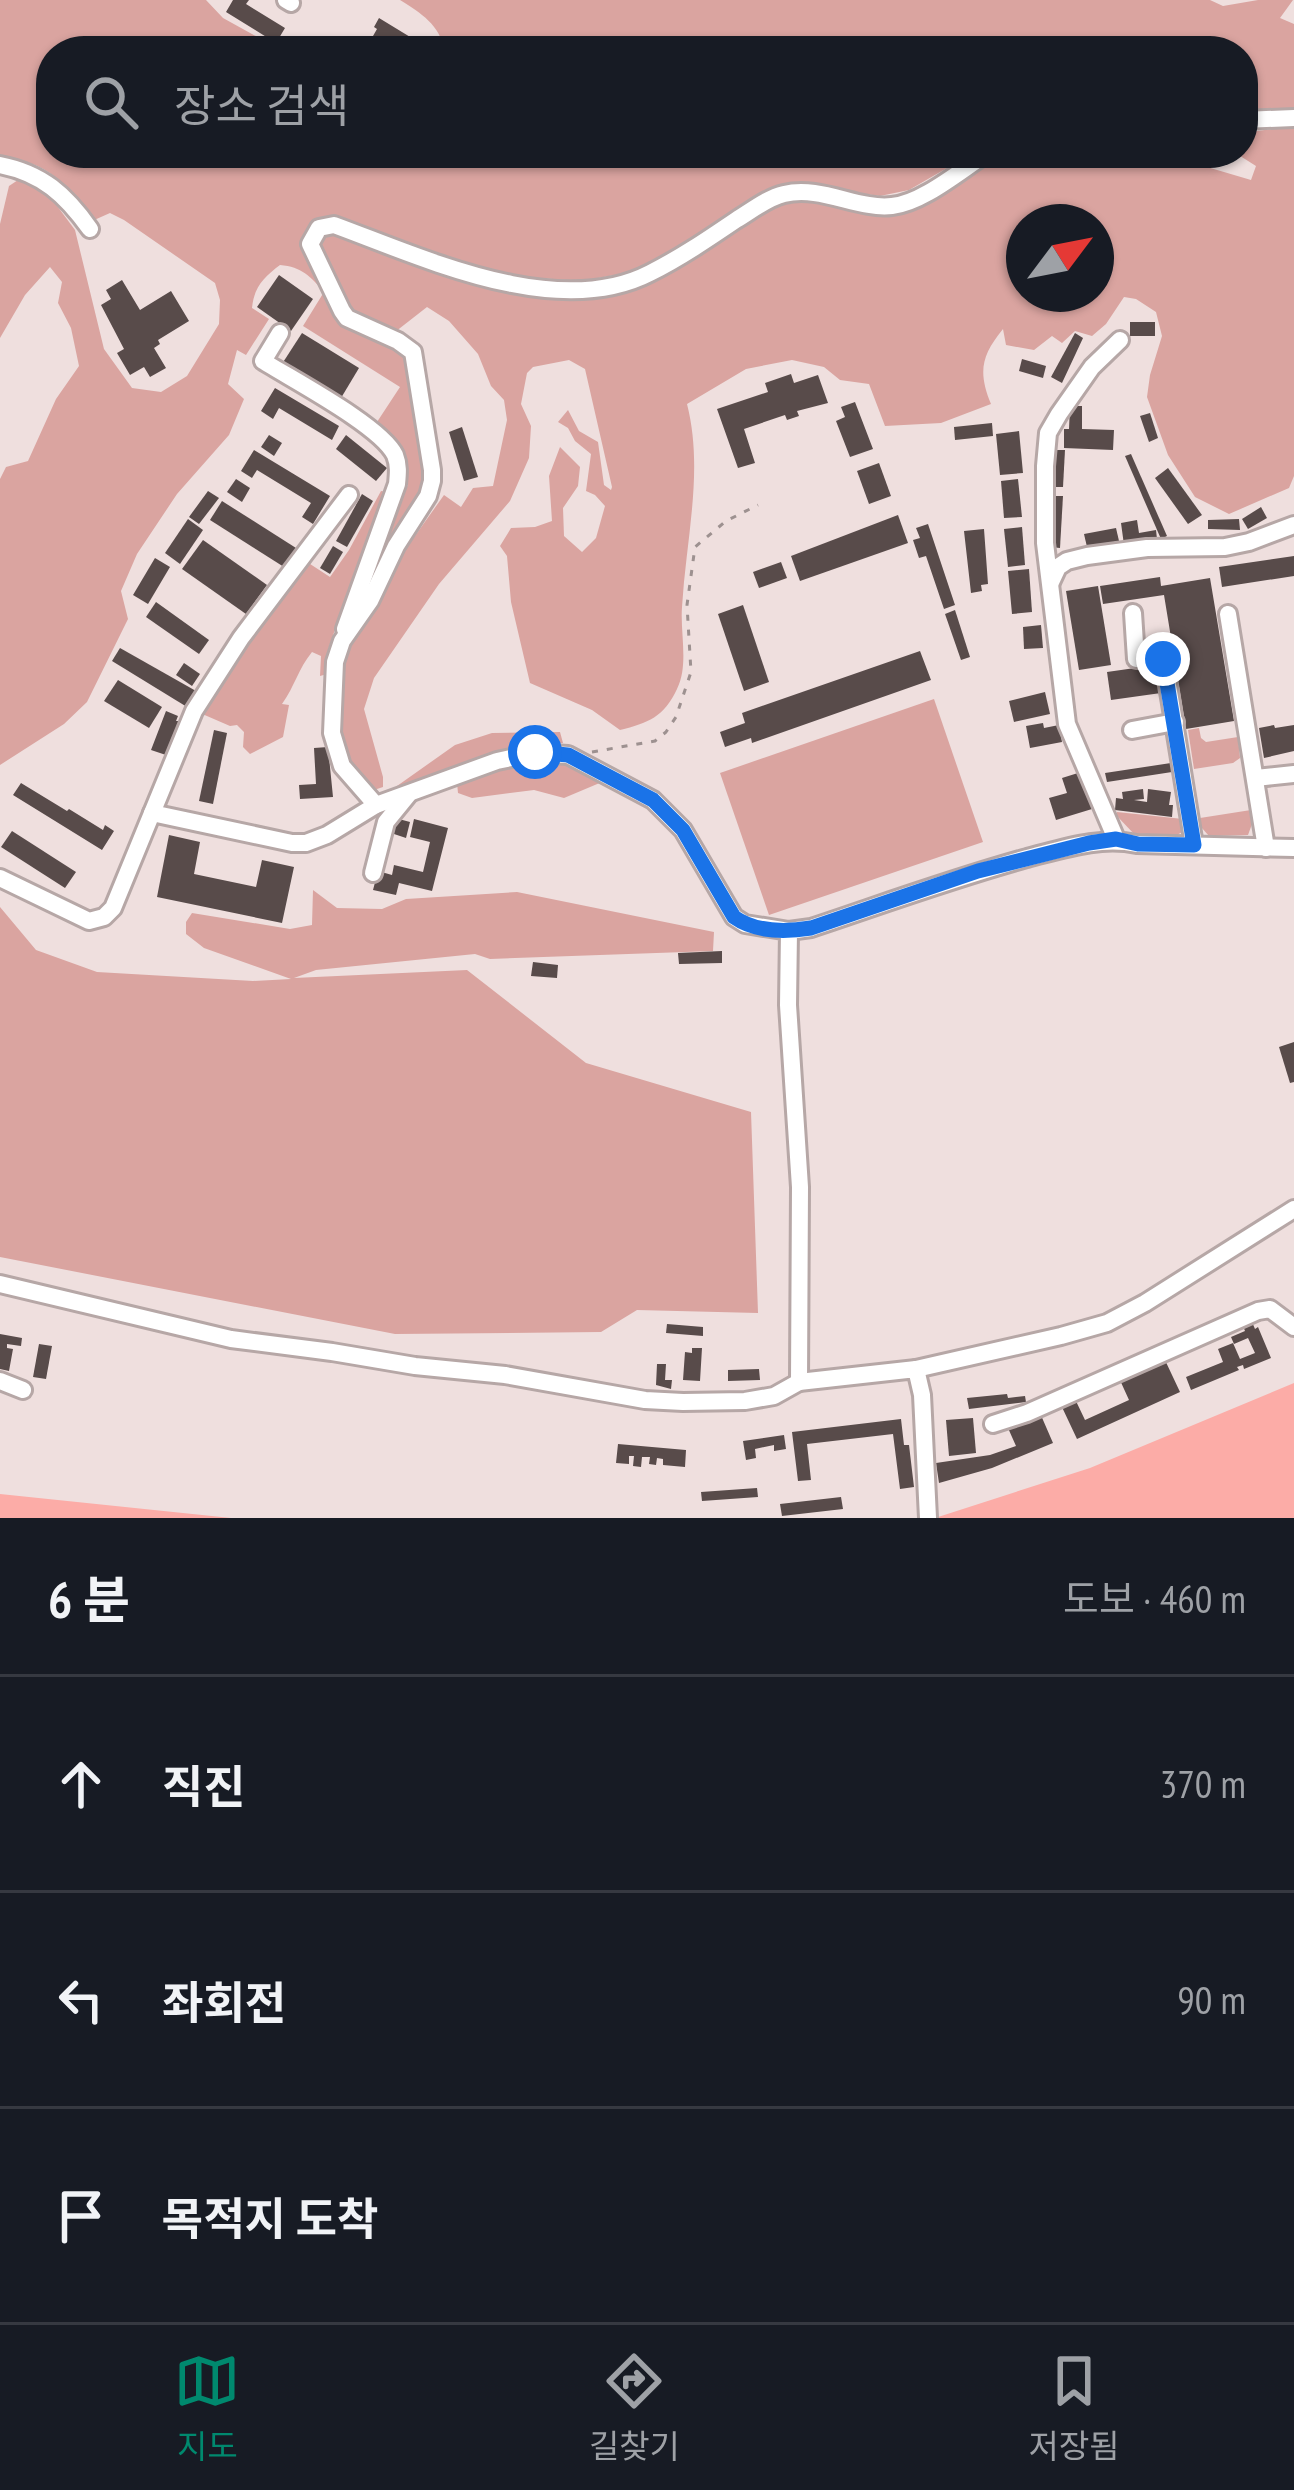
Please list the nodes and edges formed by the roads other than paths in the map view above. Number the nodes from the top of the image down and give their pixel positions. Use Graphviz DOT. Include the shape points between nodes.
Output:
graph roads {
  1 [pos="1294,118"];
  2 [pos="1258,119"];
  3 [pos="0,165"];
  4 [pos="964,168"];
  5 [pos="90,229"];
  6 [pos="280,333"];
  7 [pos="1120,340"];
  8 [pos="349,495"];
  9 [pos="1294,525"];
  10 [pos="1051,583"];
  11 [pos="1132,613"];
  12 [pos="1228,614"];
  13 [pos="342,641"];
  14 [pos="1175,722"];
  15 [pos="1132,730"];
  16 [pos="1294,774"];
  17 [pos="1256,778"];
  18 [pos="408,794"];
  19 [pos="376,805"];
  20 [pos="152,813"];
  21 [pos="1116,839"];
  22 [pos="1194,845"];
  23 [pos="1266,848"];
  24 [pos="1294,848"];
  25 [pos="373,873"];
  26 [pos="0,878"];
  27 [pos="789,932"];
  28 [pos="1294,1209"];
  29 [pos="0,1284"];
  30 [pos="1294,1327"];
  31 [pos="916,1369"];
  32 [pos="0,1381"];
  33 [pos="799,1382"];
  34 [pos="23,1390"];
  35 [pos="993,1424"];
  36 [pos="928,1518"];
  1 -- 2 [label="street"];
  3 -- 5 [label="street" via="39,176"];
  4 -- 13 [label="street" via="891,206 782,194 646,276 588,291 480,278 334,224 319,228 310,244 347,318 413,352 432,470 428,496"];
  6 -- 13 [label="street" via="262,361 369,428 398,466"];
  7 -- 10 [label="street" via="1048,433"];
  8 -- 20 [label="street" via="194,711"];
  9 -- 10 [label="street" via="1225,547 1087,556 1067,561"];
  10 -- 21 [label="street" via="1067,724"];
  11 -- 14 [label="street" via="1136,659 1163,659"];
  12 -- 17 [label="street"];
  13 -- 19 [label="street" via="332,733 342,766"];
  14 -- 15 [label="street"];
  14 -- 22 [label="street"];
  16 -- 17 [label="street"];
  17 -- 23 [label="street"];
  18 -- 19 [label="street"];
  18 -- 25 [label="street" via="386,822"];
  18 -- 27 [label="street" via="497,761 568,755 653,800 683,830 740,922"];
  19 -- 20 [label="street" via="306,843"];
  20 -- 26 [label="street" via="104,917 89,921"];
  21 -- 22 [label="street"];
  21 -- 27 [label="street" via="978,871"];
  22 -- 23 [label="street"];
  23 -- 24 [label="street"];
  27 -- 33 [label="street"];
  28 -- 31 [label="street" via="1107,1323"];
  29 -- 33 [label="street" via="231,1339 645,1400 745,1401"];
  30 -- 35 [label="street" via="1270,1309 1258,1311"];
  31 -- 33 [label="street"];
  31 -- 36 [label="street"];
  32 -- 34 [label="street"];
}
